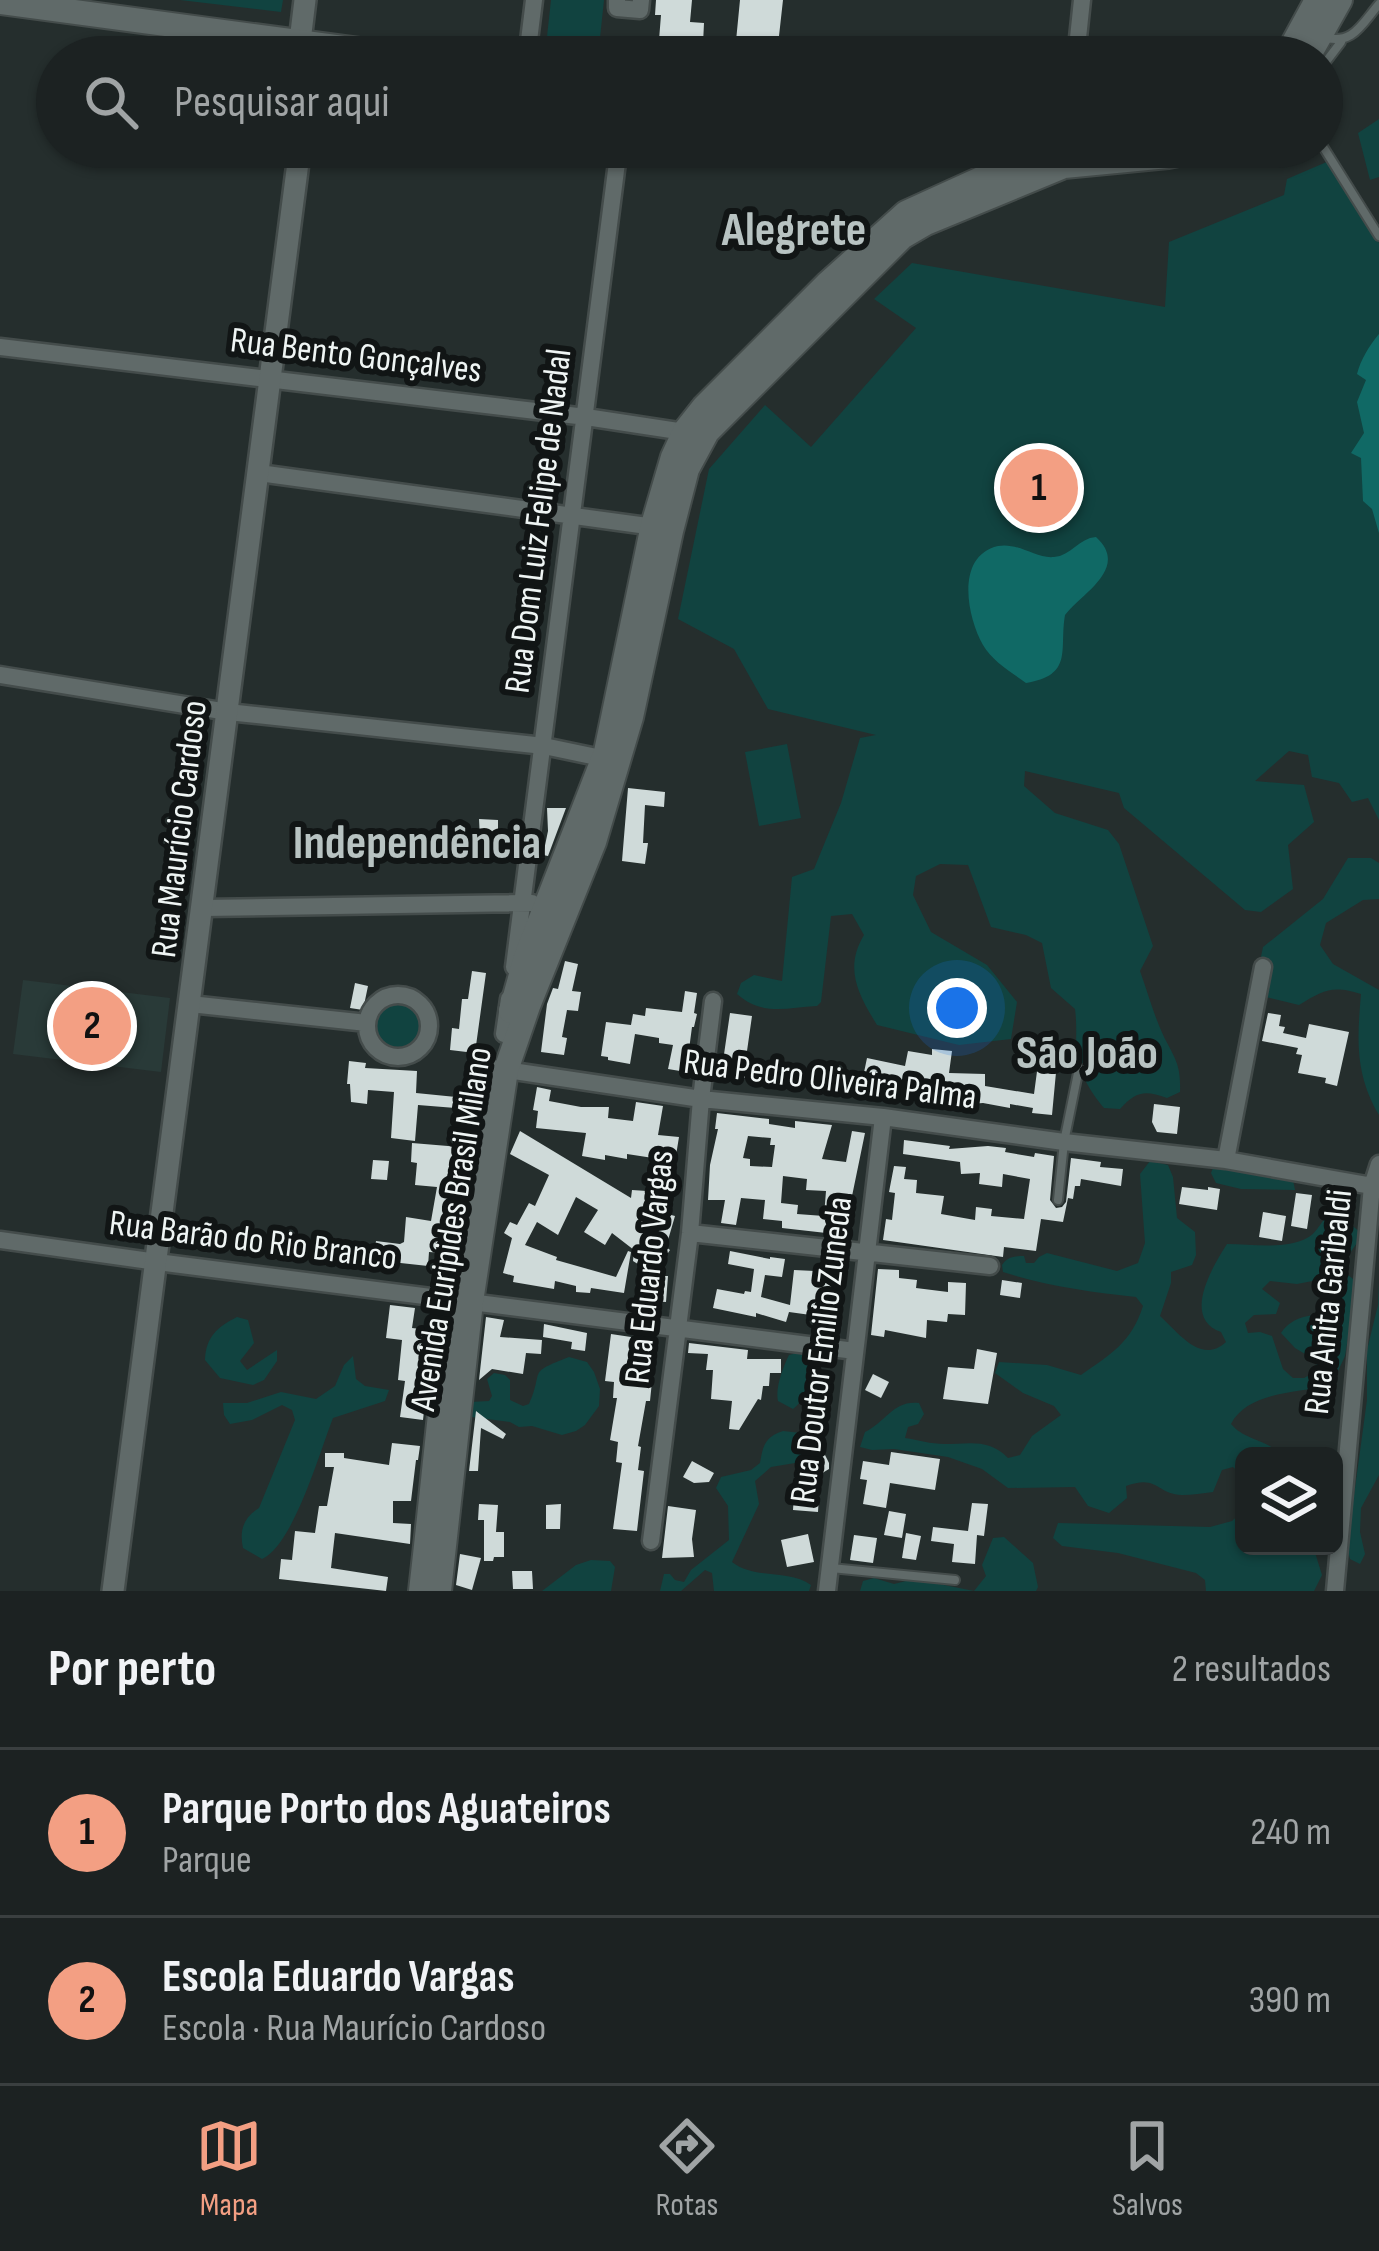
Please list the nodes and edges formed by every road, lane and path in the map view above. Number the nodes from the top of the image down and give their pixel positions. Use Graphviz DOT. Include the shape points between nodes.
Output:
graph roads {
  1 [pos="305,0"];
  2 [pos="534,0"];
  3 [pos="617,0"];
  4 [pos="640,0"];
  5 [pos="1082,0"];
  6 [pos="1299,0"];
  7 [pos="1317,0"];
  8 [pos="1340,0"];
  9 [pos="0,2"];
  10 [pos="1379,4"];
  11 [pos="221,36"];
  12 [pos="305,36"];
  13 [pos="529,36"];
  14 [pos="1078,36"];
  15 [pos="1317,36"];
  16 [pos="1319,36"];
  17 [pos="1321,36"];
  18 [pos="1343,38"];
  19 [pos="297,168"];
  20 [pos="617,168"];
  21 [pos="988,168"];
  22 [pos="1029,168"];
  23 [pos="1336,168"];
  24 [pos="1379,236"];
  25 [pos="793,332"];
  26 [pos="0,347"];
  27 [pos="272,380"];
  28 [pos="586,417"];
  29 [pos="694,434"];
  30 [pos="260,472"];
  31 [pos="573,517"];
  32 [pos="662,528"];
  33 [pos="0,675"];
  34 [pos="228,712"];
  35 [pos="544,746"];
  36 [pos="611,760"];
  37 [pos="546,906"];
  38 [pos="203,908"];
  39 [pos="535,962"];
  40 [pos="1263,968"];
  41 [pos="713,1001"];
  42 [pos="190,1004"];
  43 [pos="367,1023"];
  44 [pos="504,1034"];
  45 [pos="1079,1068"];
  46 [pos="500,1069"];
  47 [pos="701,1099"];
  48 [pos="883,1118"];
  49 [pos="1064,1142"];
  50 [pos="1226,1160"];
  51 [pos="1379,1164"];
  52 [pos="1372,1186"];
  53 [pos="1058,1199"];
  54 [pos="690,1233"];
  55 [pos="0,1240"];
  56 [pos="867,1251"];
  57 [pos="157,1262"];
  58 [pos="990,1266"];
  59 [pos="463,1301"];
  60 [pos="677,1330"];
  61 [pos="855,1351"];
  62 [pos="442,1482"];
  63 [pos="651,1541"];
  64 [pos="830,1568"];
  65 [pos="955,1580"];
  66 [pos="112,1591"];
  67 [pos="421,1591"];
  68 [pos="439,1591"];
  69 [pos="827,1591"];
  70 [pos="1335,1591"];
  1 -- 12 [label="street"];
  2 -- 13 [label="street"];
  3 -- 4 [label="street" via="616,8 640,10"];
  5 -- 14 [label="street"];
  6 -- 15 [label="street"];
  7 -- 16 [label="main road"];
  8 -- 17 [label="main road"];
  9 -- 11 [label="main road"];
  10 -- 18 [label="lane"];
  19 -- 27 [label="street, Rua Maurício Cardoso"];
  20 -- 28 [label="street, Rua Dom Luiz Felipe de Nadal"];
  21 -- 25 [label="main road, Avenida Euripides Brasil Milano" via="906,213"];
  22 -- 25 [label="main road, Avenida Euripides Brasil Milano" via="902,237"];
  23 -- 24 [label="lane"];
  25 -- 29 [label="main road, Avenida Euripides Brasil Milano" via="704,407"];
  26 -- 27 [label="street, Rua Bento Gonçalves"];
  27 -- 28 [label="street, Rua Bento Gonçalves"];
  27 -- 30 [label="street, Rua Maurício Cardoso"];
  28 -- 29 [label="street, Rua Bento Gonçalves"];
  28 -- 31 [label="street, Rua Dom Luiz Felipe de Nadal"];
  29 -- 32 [label="main road, Avenida Euripides Brasil Milano" via="673,457"];
  30 -- 31 [label="street"];
  30 -- 34 [label="street, Rua Maurício Cardoso"];
  31 -- 32 [label="street"];
  31 -- 35 [label="street, Rua Dom Luiz Felipe de Nadal"];
  32 -- 36 [label="main road, Avenida Euripides Brasil Milano"];
  33 -- 34 [label="street"];
  34 -- 35 [label="street"];
  34 -- 38 [label="street, Rua Maurício Cardoso"];
  35 -- 36 [label="street"];
  35 -- 37 [label="street, Rua Dom Luiz Felipe de Nadal"];
  36 -- 37 [label="main road, Avenida Euripides Brasil Milano"];
  37 -- 38 [label="street"];
  37 -- 39 [label="main road, Avenida Euripides Brasil Milano"];
  37 -- 44 [label="street, Rua Dom Luiz Felipe de Nadal"];
  38 -- 42 [label="street, Rua Maurício Cardoso"];
  39 -- 44 [label="main road, Avenida Euripides Brasil Milano"];
  39 -- 46 [label="main road, Avenida Euripides Brasil Milano"];
  40 -- 50 [label="street"];
  41 -- 47 [label="street, Rua Eduardo Vargas"];
  42 -- 43 [label="street"];
  42 -- 57 [label="street, Rua Maurício Cardoso"];
  44 -- 46 [label="main road, Avenida Euripides Brasil Milano"];
  45 -- 49 [label="lane"];
  46 -- 47 [label="street, Rua Pedro Oliveira Palma"];
  46 -- 59 [label="main road, Avenida Euripides Brasil Milano" via="475,1150"];
  47 -- 48 [label="street, Rua Pedro Oliveira Palma"];
  47 -- 54 [label="street, Rua Eduardo Vargas"];
  48 -- 49 [label="street, Rua Pedro Oliveira Palma"];
  48 -- 56 [label="street, Rua Doutor Emilio Zuneda"];
  49 -- 50 [label="street, Rua Pedro Oliveira Palma"];
  49 -- 53 [label="lane"];
  50 -- 52 [label="street, Rua Pedro Oliveira Palma"];
  51 -- 52 [label="street, Rua Anita Garibaldi"];
  52 -- 70 [label="street, Rua Anita Garibaldi"];
  54 -- 56 [label="street"];
  54 -- 60 [label="street, Rua Eduardo Vargas"];
  55 -- 57 [label="street, Rua Barão do Rio Branco"];
  56 -- 58 [label="street"];
  56 -- 61 [label="street, Rua Doutor Emilio Zuneda"];
  57 -- 59 [label="street, Rua Barão do Rio Branco"];
  57 -- 66 [label="street, Rua Maurício Cardoso"];
  59 -- 60 [label="street, Rua Barão do Rio Branco"];
  59 -- 62 [label="main road, Avenida Euripides Brasil Milano"];
  60 -- 61 [label="street, Rua Barão do Rio Branco"];
  60 -- 63 [label="street, Rua Eduardo Vargas"];
  61 -- 64 [label="street, Rua Doutor Emilio Zuneda"];
  62 -- 67 [label="main road, Avenida Euripides Brasil Milano"];
  62 -- 68 [label="main road, Avenida Euripides Brasil Milano"];
  64 -- 65 [label="lane"];
  64 -- 69 [label="street, Rua Doutor Emilio Zuneda"];
}
